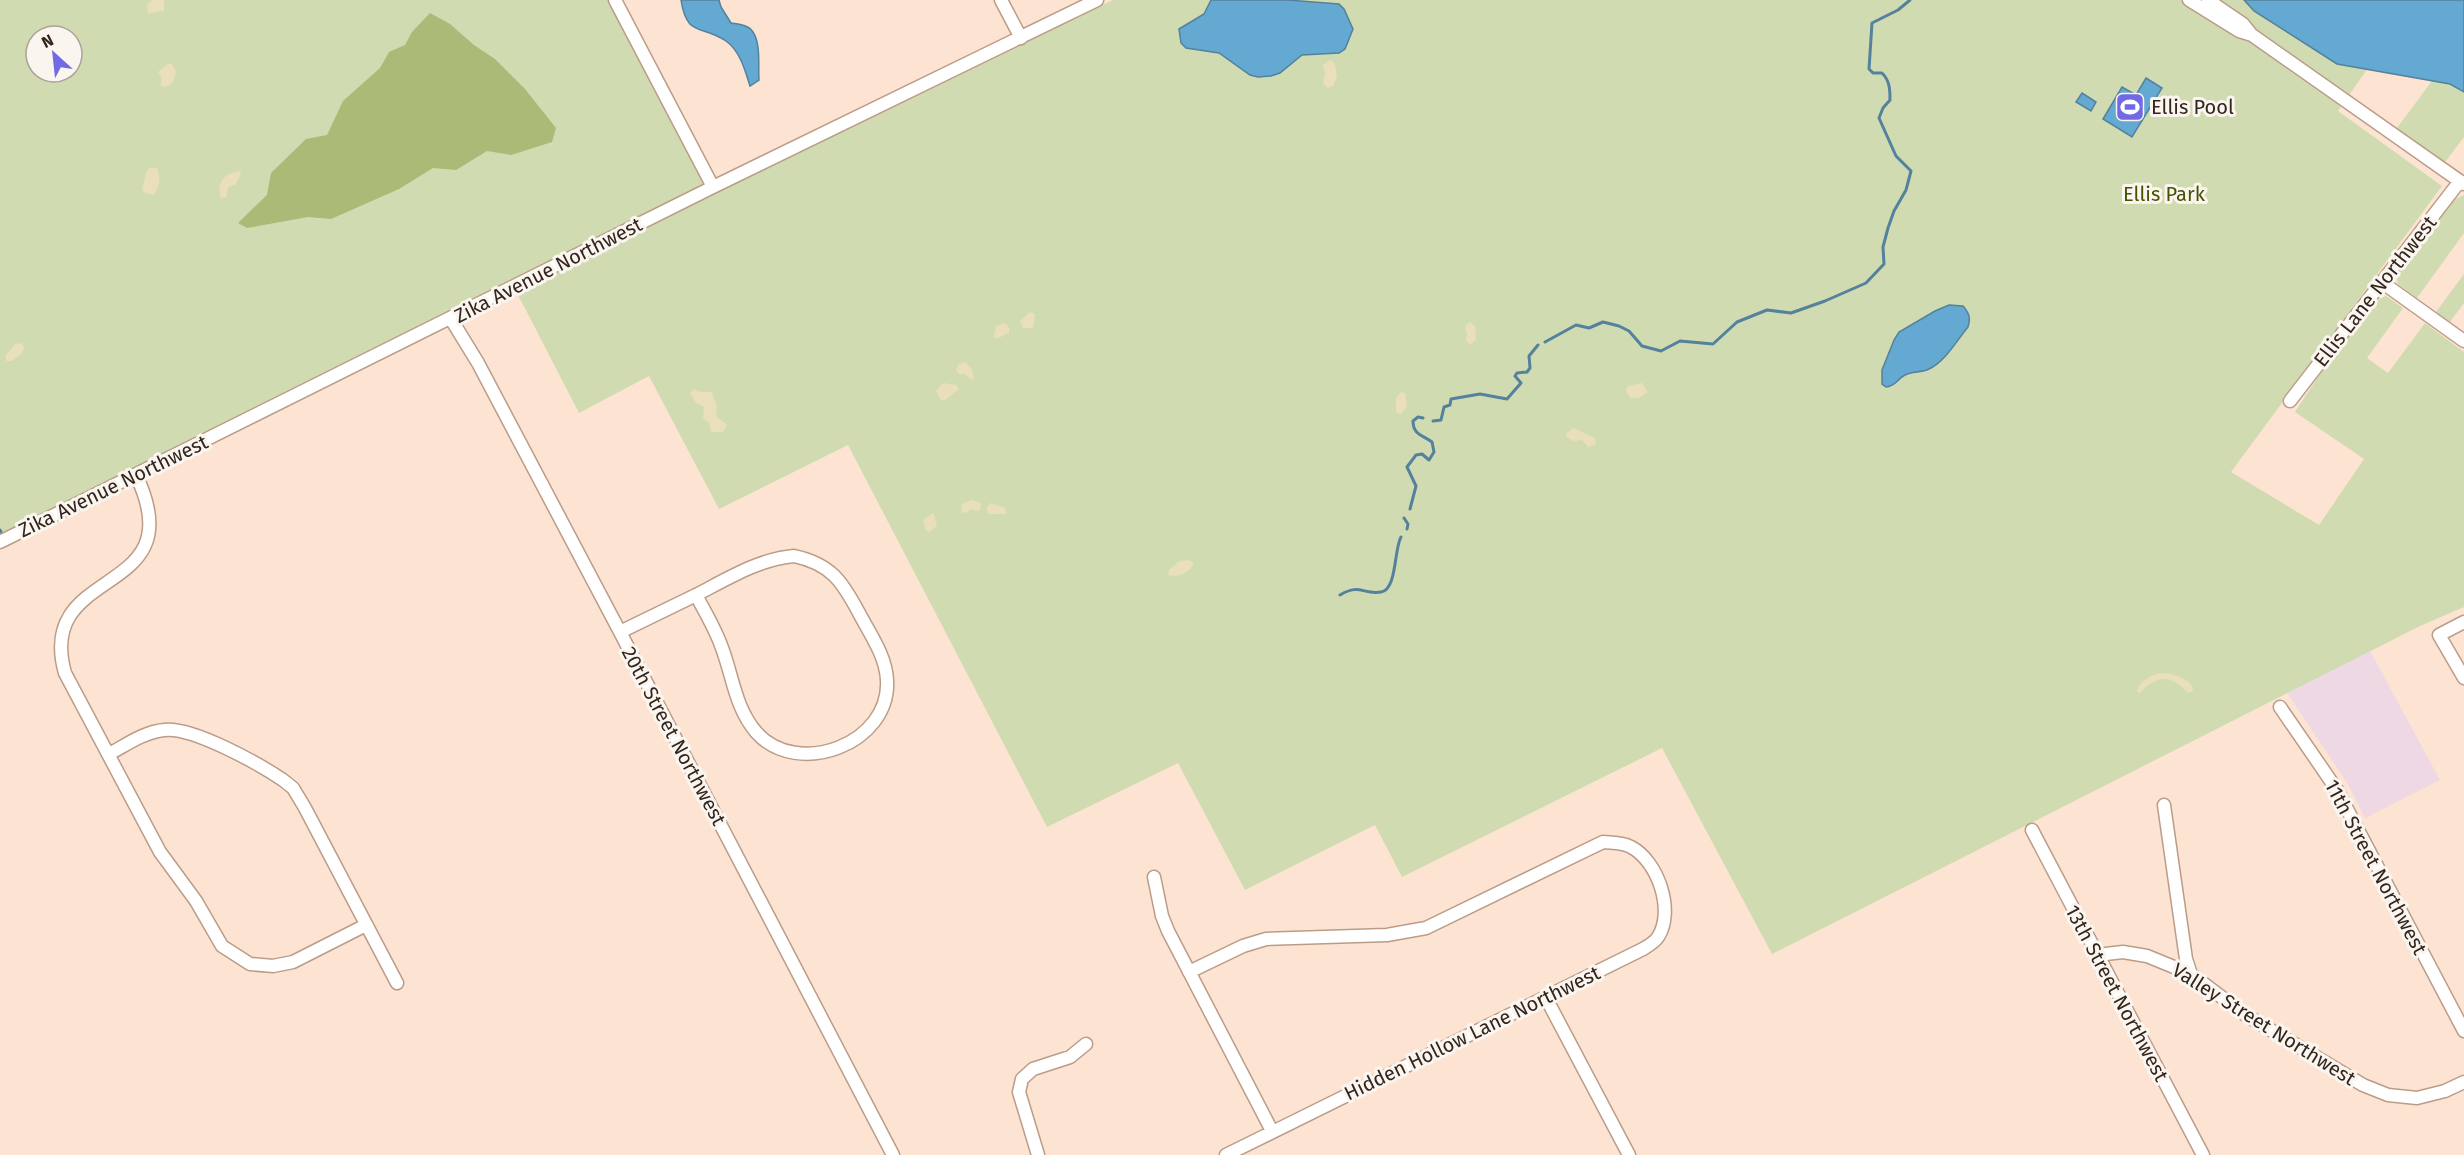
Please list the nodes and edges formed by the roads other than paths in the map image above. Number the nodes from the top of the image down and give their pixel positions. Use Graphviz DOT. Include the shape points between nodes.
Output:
graph roads {
  1 [pos="615,0"];
  2 [pos="1001,0"];
  3 [pos="1097,0"];
  4 [pos="2189,0"];
  5 [pos="2208,0"];
  6 [pos="2252,35"];
  7 [pos="1021,38"];
  8 [pos="2462,183"];
  9 [pos="713,187"];
  10 [pos="2383,283"];
  11 [pos="452,319"];
  12 [pos="2464,341"];
  13 [pos="2290,401"];
  14 [pos="136,475"];
  15 [pos="0,542"];
  16 [pos="696,595"];
  17 [pos="2464,622"];
  18 [pos="620,632"];
  19 [pos="2464,678"];
  20 [pos="2280,707"];
  21 [pos="109,754"];
  22 [pos="2164,805"];
  23 [pos="2032,830"];
  24 [pos="1154,877"];
  25 [pos="366,925"];
  26 [pos="2097,955"];
  27 [pos="1189,972"];
  28 [pos="2191,974"];
  29 [pos="397,983"];
  30 [pos="1546,998"];
  31 [pos="2464,1031"];
  32 [pos="1086,1044"];
  33 [pos="2464,1082"];
  34 [pos="1272,1131"];
  35 [pos="888,1153"];
  36 [pos="1038,1155"];
  37 [pos="1226,1155"];
  38 [pos="1629,1155"];
  39 [pos="2203,1155"];
  1 -- 9 [label="street"];
  2 -- 7 [label="street"];
  3 -- 7 [label="street, Zika Avenue Northwest"];
  4 -- 6 [label="street"];
  5 -- 6 [label="street" via="2243,24"];
  6 -- 8 [label="street"];
  7 -- 9 [label="street, Zika Avenue Northwest"];
  8 -- 10 [label="street, Ellis Lane Northwest"];
  9 -- 11 [label="street, Zika Avenue Northwest"];
  10 -- 12 [label="street"];
  10 -- 13 [label="street, Ellis Lane Northwest"];
  11 -- 14 [label="street, Zika Avenue Northwest"];
  11 -- 18 [label="street, 20th Street Northwest"];
  14 -- 15 [label="street, Zika Avenue Northwest"];
  14 -- 21 [label="street" via="151,516 148,538 138,559 81,601 69,615 62,633 65,673"];
  16 -- 16 [label="street" via="722,647 735,696 747,719 768,743 781,751 815,755 849,743 872,723 885,698 885,667 849,594 833,572 808,559 779,557"];
  16 -- 18 [label="street"];
  17 -- 19 [label="street" via="2439,635"];
  18 -- 35 [label="street, 20th Street Northwest"];
  20 -- 31 [label="street, 11th Street Northwest" via="2337,790"];
  21 -- 25 [label="street" via="145,735 165,729 184,731 283,780 300,798"];
  21 -- 25 [label="street" via="160,852 196,902 214,936 230,953 250,964 283,965"];
  22 -- 28 [label="street"];
  23 -- 26 [label="street, 13th Street Northwest"];
  24 -- 27 [label="street" via="1162,916"];
  25 -- 29 [label="street"];
  26 -- 28 [label="street, Valley Street Northwest" via="2122,952 2147,956"];
  26 -- 39 [label="street, 13th Street Northwest"];
  27 -- 30 [label="street, Hidden Hollow Lane Northwest" via="1266,939 1387,935 1426,928 1604,842 1632,847 1642,854 1664,896 1664,924 1657,939"];
  27 -- 34 [label="street"];
  28 -- 33 [label="street, Valley Street Northwest" via="2244,1014 2371,1089 2417,1098"];
  30 -- 34 [label="street, Hidden Hollow Lane Northwest"];
  30 -- 38 [label="street"];
  32 -- 36 [label="street" via="1070,1057 1033,1069 1019,1085"];
  34 -- 37 [label="street, Hidden Hollow Lane Northwest"];
}
